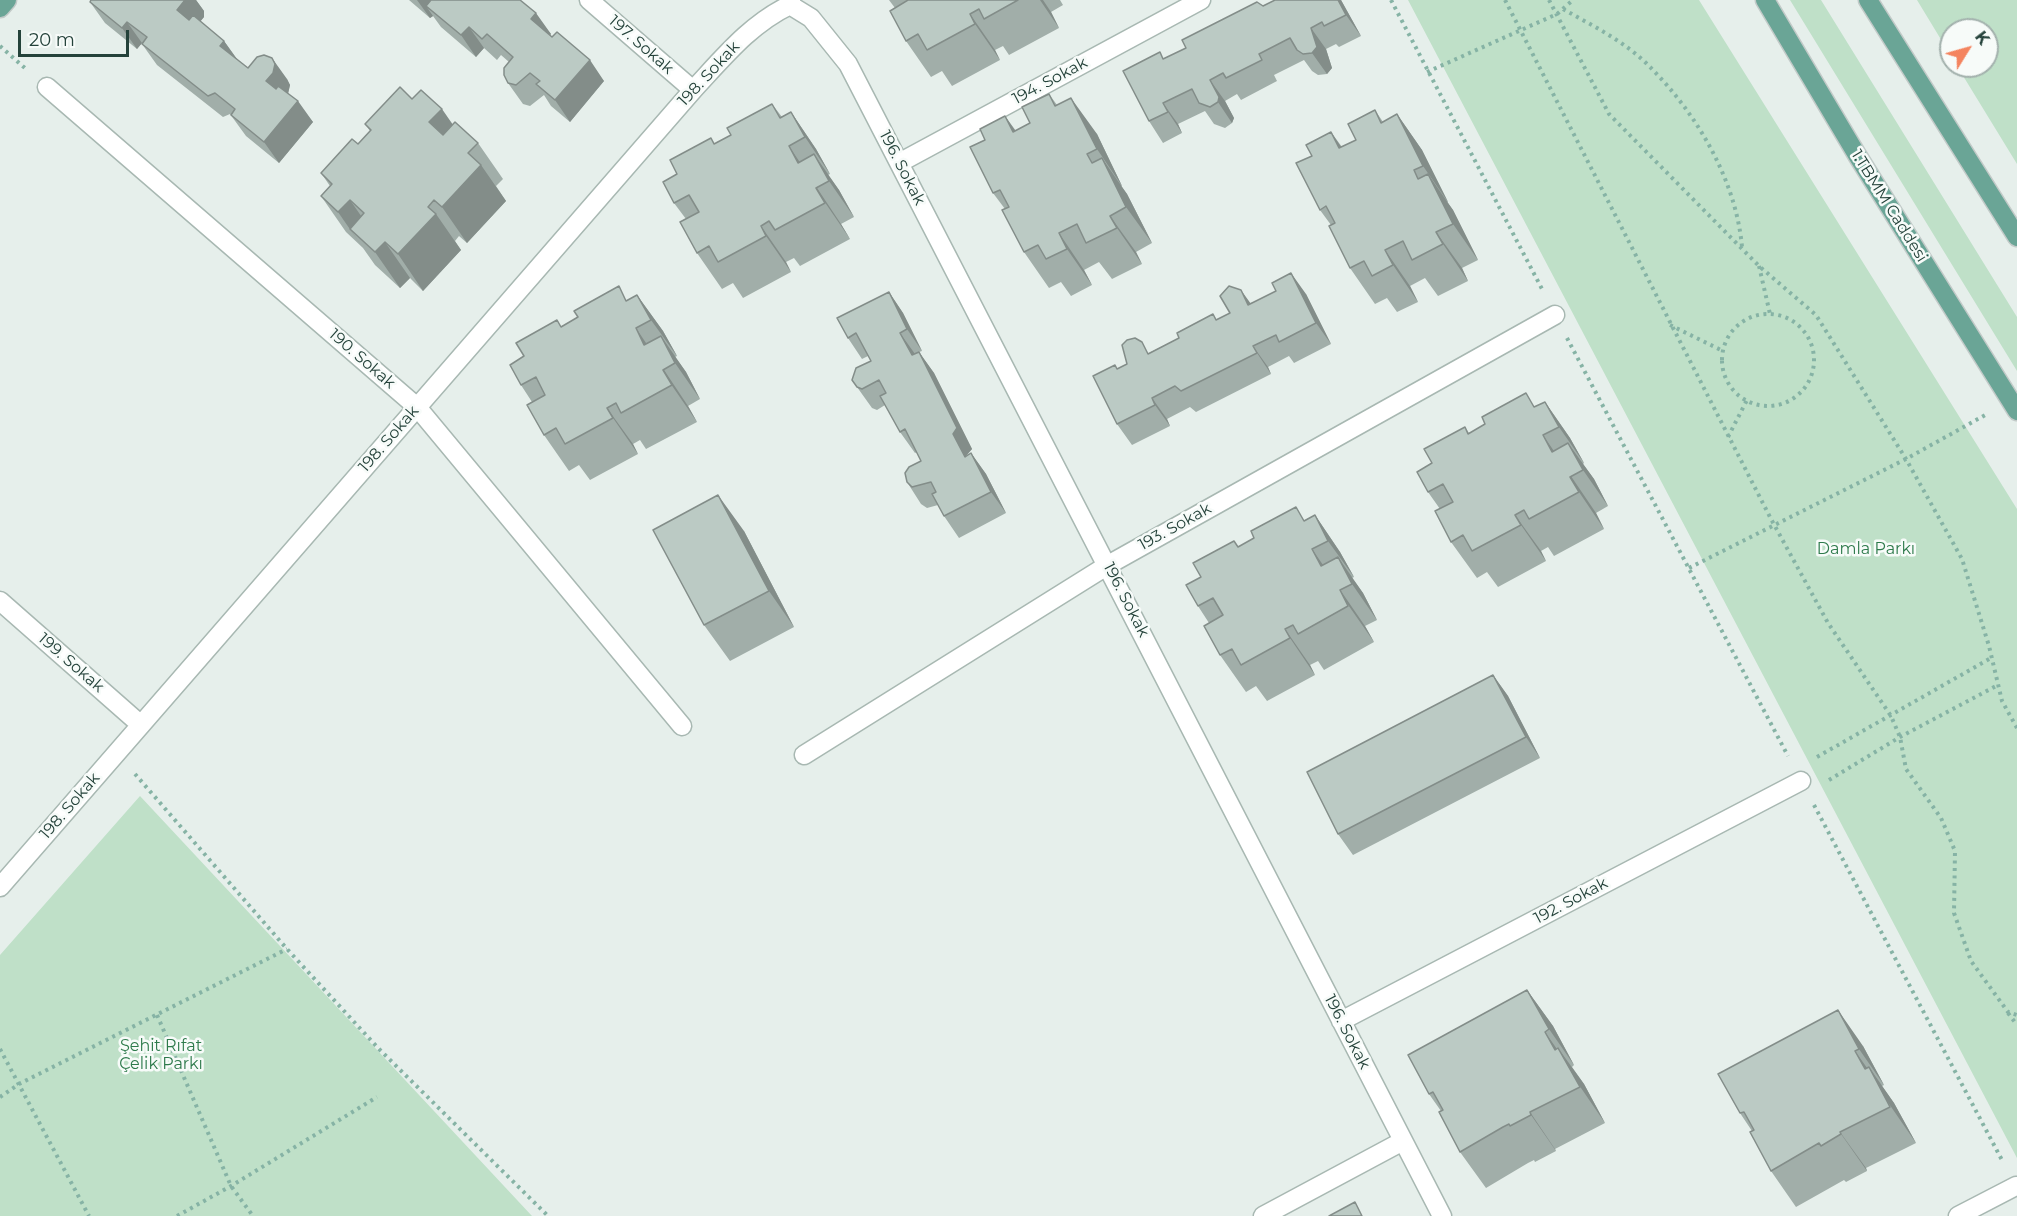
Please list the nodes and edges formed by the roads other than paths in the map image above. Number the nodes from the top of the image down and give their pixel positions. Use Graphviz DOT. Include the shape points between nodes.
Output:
graph roads {
  1 [pos="7,0"];
  2 [pos="589,0"];
  3 [pos="1201,0"];
  4 [pos="1765,0"];
  5 [pos="1868,0"];
  6 [pos="791,3"];
  7 [pos="0,8"];
  8 [pos="47,87"];
  9 [pos="693,90"];
  10 [pos="899,163"];
  11 [pos="2017,237"];
  12 [pos="1555,315"];
  13 [pos="2014,406"];
  14 [pos="417,407"];
  15 [pos="1107,565"];
  16 [pos="0,601"];
  17 [pos="141,725"];
  18 [pos="682,726"];
  19 [pos="804,755"];
  20 [pos="1801,781"];
  21 [pos="0,887"];
  22 [pos="1341,1021"];
  23 [pos="1403,1141"];
  24 [pos="2016,1186"];
  25 [pos="1263,1216"];
  26 [pos="1442,1216"];
  27 [pos="1958,1216"];
  1 -- 7 [label="main road"];
  2 -- 9 [label="street, 197. Sokak"];
  3 -- 10 [label="street, 194. Sokak"];
  4 -- 13 [label="main road, 1.TBMM Caddesi"];
  5 -- 11 [label="main road"];
  6 -- 9 [label="street, 198. Sokak" via="750,30"];
  6 -- 10 [label="street, 196. Sokak" via="811,18 848,64"];
  8 -- 14 [label="street, 190. Sokak"];
  9 -- 14 [label="street, 198. Sokak"];
  10 -- 15 [label="street, 196. Sokak"];
  12 -- 15 [label="street, 193. Sokak"];
  14 -- 17 [label="street, 198. Sokak"];
  14 -- 18 [label="street, 190. Sokak"];
  15 -- 19 [label="street, 193. Sokak"];
  15 -- 22 [label="street, 196. Sokak"];
  16 -- 17 [label="street, 199. Sokak"];
  17 -- 21 [label="street, 198. Sokak"];
  20 -- 22 [label="street, 192. Sokak"];
  22 -- 23 [label="street, 196. Sokak"];
  23 -- 25 [label="street"];
  23 -- 26 [label="street, 196. Sokak"];
  24 -- 27 [label="street"];
}
